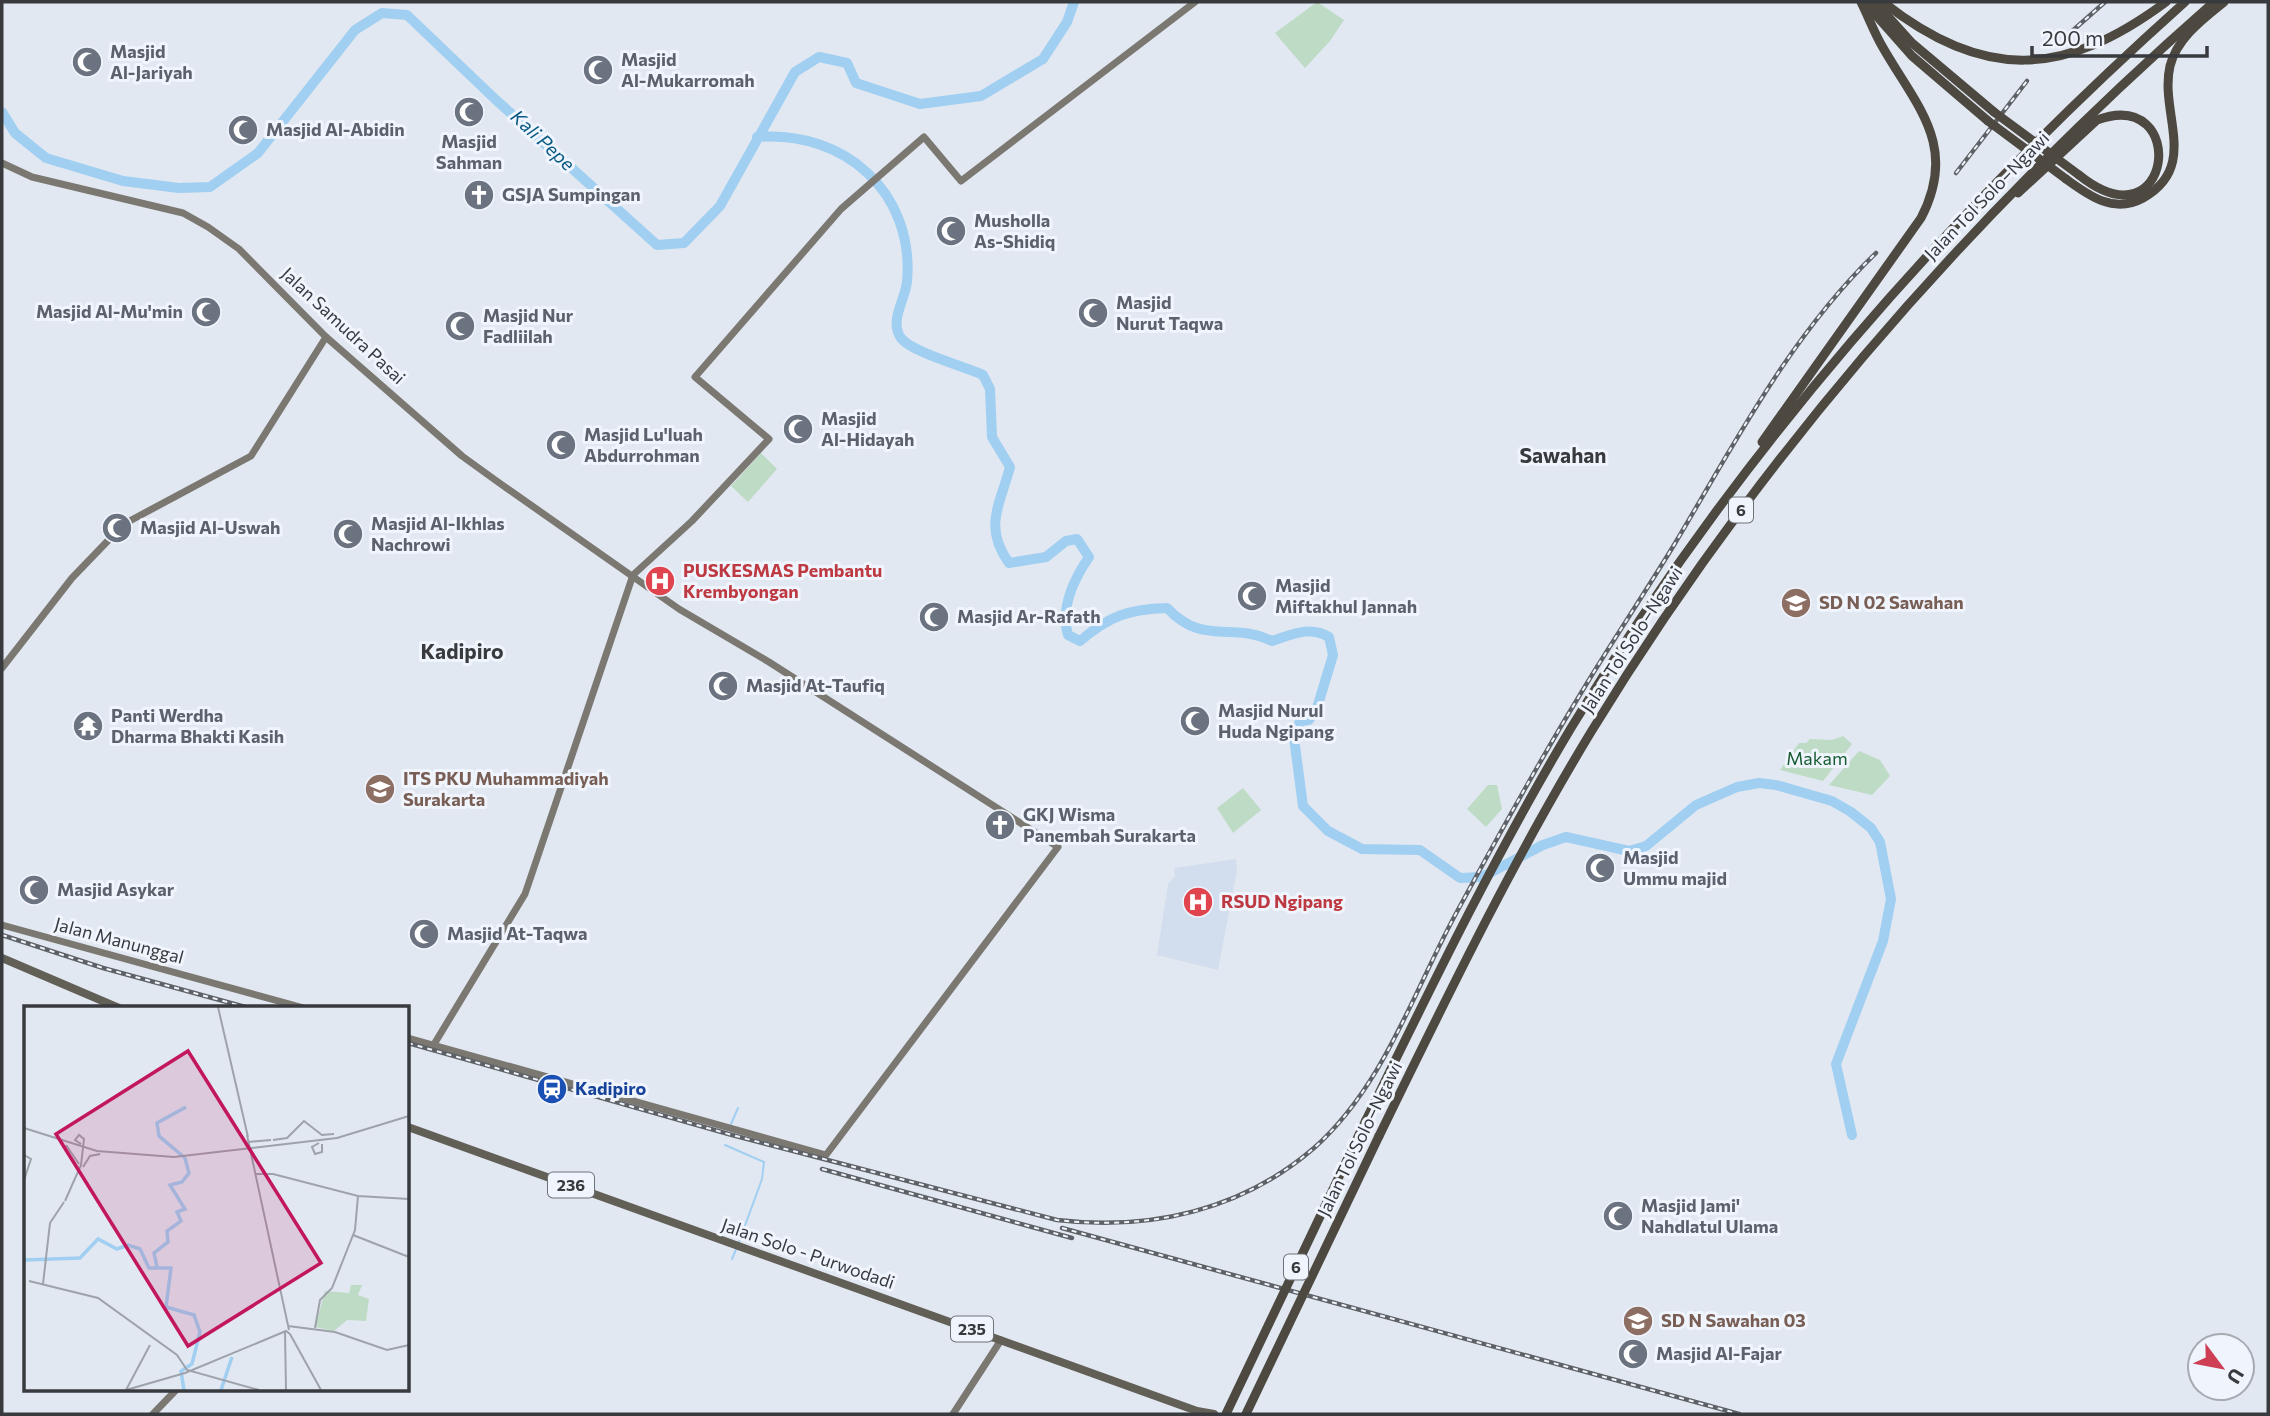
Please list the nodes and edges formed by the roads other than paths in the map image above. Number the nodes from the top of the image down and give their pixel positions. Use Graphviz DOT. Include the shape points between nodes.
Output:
graph roads {
  1 [pos="1195,2"];
  2 [pos="1862,2"];
  3 [pos="1875,2"];
  4 [pos="1883,2"];
  5 [pos="2166,2"];
  6 [pos="2185,2"];
  7 [pos="2214,2"];
  8 [pos="2224,2"];
  9 [pos="1991,117"];
  10 [pos="2,163"];
  11 [pos="1967,237"];
  12 [pos="326,337"];
  13 [pos="1747,468"];
  14 [pos="633,575"];
  15 [pos="2,668"];
  16 [pos="2,925"];
  17 [pos="2,958"];
  18 [pos="114,1006"];
  19 [pos="296,1006"];
  20 [pos="410,1039"];
  21 [pos="433,1045"];
  22 [pos="410,1128"];
  23 [pos="735,1245"];
  24 [pos="1001,1340"];
  25 [pos="174,1392"];
  26 [pos="1198,1413"];
  27 [pos="153,1414"];
  28 [pos="953,1414"];
  29 [pos="1214,1414"];
  30 [pos="1226,1414"];
  31 [pos="1245,1414"];
  1 -- 14 [label="street" via="961,181 924,138 841,209 695,377 769,439 707,506"];
  2 -- 9 [label="highway" via="1912,56"];
  2 -- 13 [label="highway" via="1882,46 1928,122 1937,151 1934,182 1921,218 1770,427"];
  3 -- 9 [label="highway"];
  4 -- 5 [label="highway" via="1917,27 1960,49 2020,60 2061,57 2091,48"];
  6 -- 13 [label="highway, Jalan Tol Solo–Ngawi / 6" via="2045,130 1946,233 1857,331"];
  7 -- 11 [label="highway, Jalan Tol Solo–Ngawi / 6" via="2099,105"];
  8 -- 9 [label="highway, bridge" via="2191,31 2172,61 2172,164 2161,184 2140,200 2123,205 2095,199"];
  9 -- 11 [label="highway, bridge" via="2079,175 2108,194 2136,193 2158,172 2161,153 2151,129 2133,117 2112,115 2097,120 1975,233"];
  10 -- 12 [label="street, Jalan Samudra Pasai" via="32,177 192,217 239,249"];
  11 -- 31 [label="highway, Jalan Tol Solo–Ngawi / 6, bridge" via="1847,373 1698,568 1591,731 1482,926"];
  12 -- 14 [label="street, Jalan Samudra Pasai" via="462,456"];
  12 -- 15 [label="street" via="251,457 124,524 72,578"];
  13 -- 30 [label="highway, Jalan Tol Solo–Ngawi / 6, bridge" via="1630,635 1527,804 1458,932"];
  14 -- 21 [label="street" via="525,894"];
  14 -- 21 [label="street, Jalan Samudra Pasai" via="679,609 1058,847 826,1155"];
  16 -- 19 [label="street, Jalan Manunggal"];
  17 -- 18 [label="main road"];
  20 -- 21 [label="street"];
  22 -- 23 [label="main road, Jalan Solo - Purwodadi / 236"];
  23 -- 24 [label="main road, Jalan Solo - Purwodadi / 235"];
  24 -- 26 [label="main road, Jalan Solo - Purwodadi / 235"];
  24 -- 28 [label="street"];
  25 -- 27 [label="street"];
  26 -- 29 [label="main road, Jalan Solo - Purwodadi / 235"];
}
